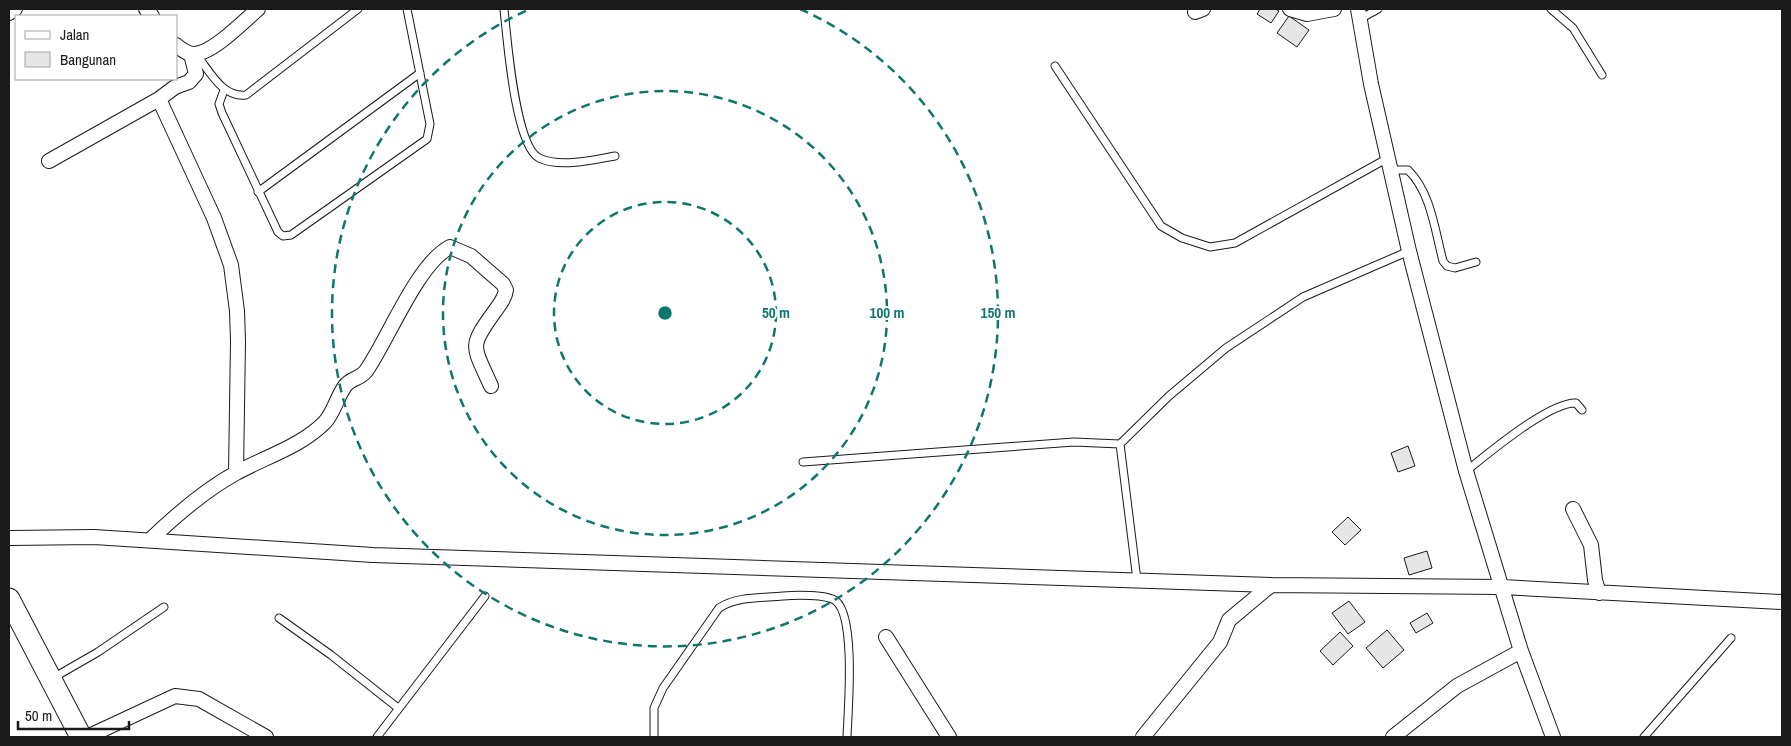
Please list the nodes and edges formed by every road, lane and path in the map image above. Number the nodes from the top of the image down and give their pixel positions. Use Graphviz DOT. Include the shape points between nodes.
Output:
graph roads {
  1 [pos="15,9"];
  2 [pos="258,9"];
  3 [pos="358,9"];
  4 [pos="407,9"];
  5 [pos="504,9"];
  6 [pos="1290,9"];
  7 [pos="1334,9"];
  8 [pos="1378,9"];
  9 [pos="1551,9"];
  10 [pos="9,13"];
  11 [pos="1359,14"];
  12 [pos="178,46"];
  13 [pos="194,54"];
  14 [pos="1055,66"];
  15 [pos="420,74"];
  16 [pos="1602,75"];
  17 [pos="224,90"];
  18 [pos="160,99"];
  19 [pos="615,156"];
  20 [pos="49,160"];
  21 [pos="1389,164"];
  22 [pos="258,192"];
  23 [pos="1409,251"];
  24 [pos="1476,262"];
  25 [pos="490,386"];
  26 [pos="1582,410"];
  27 [pos="1120,444"];
  28 [pos="803,462"];
  29 [pos="1466,471"];
  30 [pos="236,473"];
  31 [pos="1573,509"];
  32 [pos="9,538"];
  33 [pos="150,540"];
  34 [pos="1137,580"];
  35 [pos="1271,585"];
  36 [pos="1502,587"];
  37 [pos="1598,593"];
  38 [pos="485,596"];
  39 [pos="9,599"];
  40 [pos="1782,602"];
  41 [pos="164,607"];
  42 [pos="278,618"];
  43 [pos="886,637"];
  44 [pos="1731,638"];
  45 [pos="1521,651"];
  46 [pos="50,681"];
  47 [pos="398,708"];
  48 [pos="81,737"];
  49 [pos="87,737"];
  50 [pos="266,737"];
  51 [pos="377,737"];
  52 [pos="654,737"];
  53 [pos="846,737"];
  54 [pos="949,737"];
  55 [pos="1143,737"];
  56 [pos="1393,737"];
  57 [pos="1552,737"];
  58 [pos="1644,737"];
  1 -- 10 [label="street"];
  2 -- 13 [label="street" via="215,45"];
  3 -- 17 [label="lane" via="246,95 238,96"];
  4 -- 15 [label="lane"];
  5 -- 19 [label="lane" via="519,120 533,153 540,158 563,162"];
  6 -- 7 [label="street" via="1306,14"];
  8 -- 11 [label="lane"];
  9 -- 16 [label="lane" via="1573,28"];
  11 -- 21 [label="street"];
  12 -- 13 [label="street"];
  13 -- 17 [label="lane"];
  13 -- 18 [label="street" via="196,76"];
  14 -- 21 [label="lane" via="1161,226 1182,238 1210,247 1235,243"];
  15 -- 22 [label="lane"];
  15 -- 22 [label="lane" via="430,124 427,139 292,235 283,236 278,232"];
  17 -- 22 [label="lane" via="219,104 222,113"];
  18 -- 20 [label="street"];
  18 -- 30 [label="street" via="214,218 231,265 238,341"];
  21 -- 23 [label="street"];
  21 -- 24 [label="lane" via="1408,170 1424,191 1447,266 1455,268"];
  23 -- 27 [label="lane" via="1302,297 1226,348 1169,396"];
  23 -- 29 [label="street"];
  25 -- 30 [label="street" via="477,354 476,340 506,290 471,256 450,247 438,256 414,288 364,373 346,384 322,424 296,442"];
  26 -- 29 [label="lane" via="1576,403 1561,405 1509,438"];
  27 -- 28 [label="lane" via="1074,442"];
  27 -- 34 [label="lane"];
  29 -- 36 [label="street"];
  30 -- 33 [label="street" via="174,517"];
  31 -- 37 [label="street" via="1591,545"];
  32 -- 33 [label="street"];
  33 -- 34 [label="street" via="373,555"];
  34 -- 35 [label="street"];
  35 -- 36 [label="street"];
  35 -- 55 [label="street" via="1229,620 1220,642"];
  36 -- 37 [label="street"];
  36 -- 45 [label="street"];
  37 -- 40 [label="street"];
  38 -- 47 [label="lane"];
  39 -- 46 [label="main road"];
  41 -- 46 [label="lane"];
  42 -- 47 [label="lane"];
  43 -- 54 [label="street"];
  44 -- 58 [label="lane"];
  45 -- 56 [label="street" via="1457,686"];
  45 -- 57 [label="street"];
  46 -- 48 [label="main road"];
  47 -- 51 [label="lane"];
  49 -- 50 [label="street" via="175,696 199,699"];
  52 -- 53 [label="lane" via="654,708 663,688 719,608 730,601 787,596 826,598 841,607 846,621 850,679"];
}
